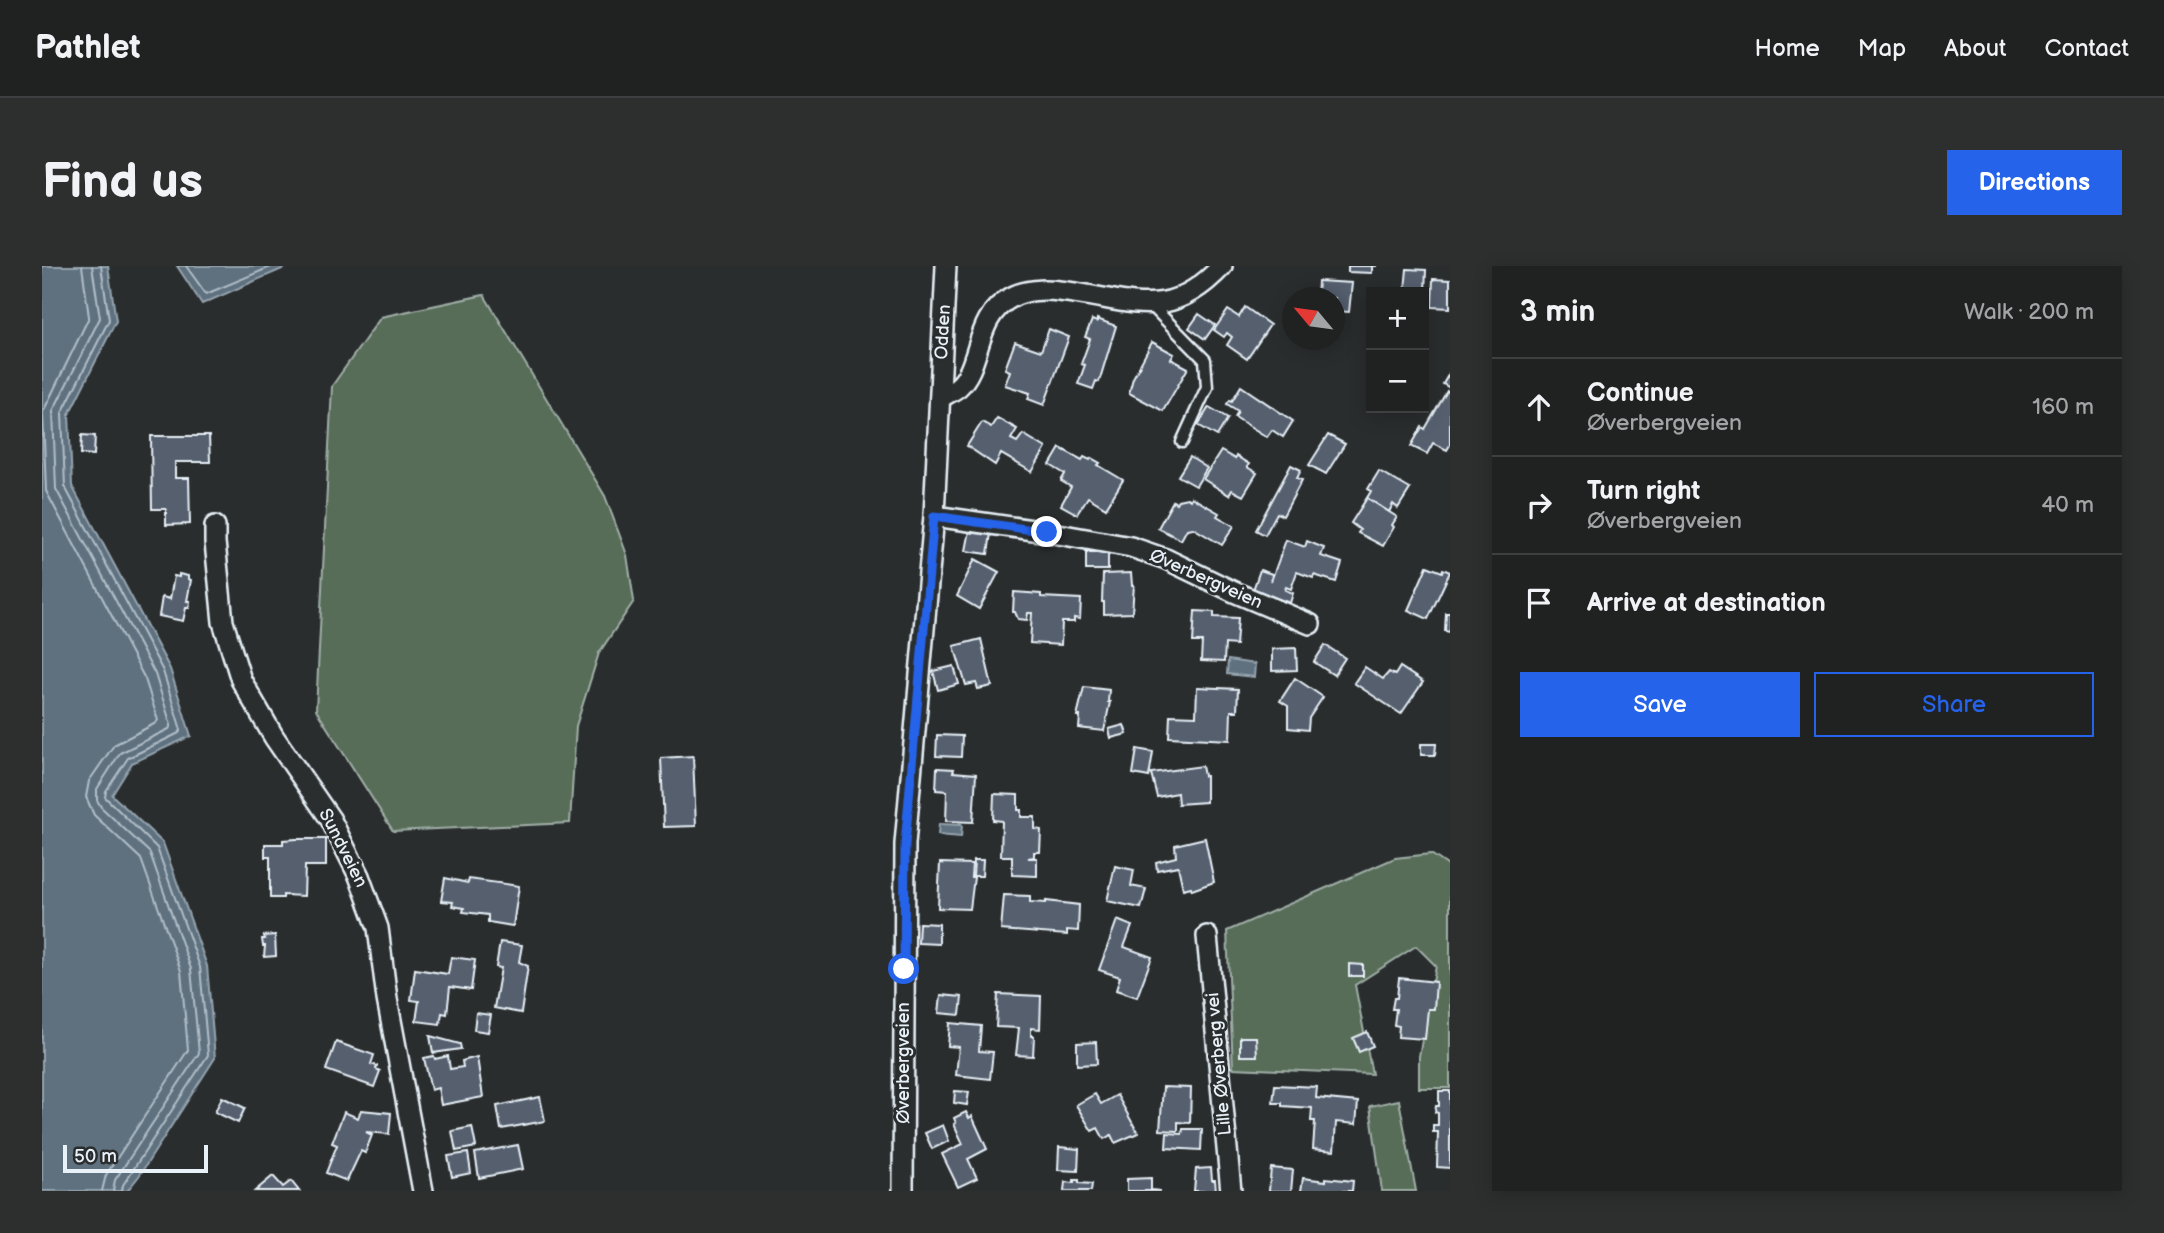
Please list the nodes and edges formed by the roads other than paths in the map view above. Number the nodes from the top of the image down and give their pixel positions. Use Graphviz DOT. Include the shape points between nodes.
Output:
graph roads {
  1 [pos="946,266"];
  2 [pos="1222,266"];
  3 [pos="1152,306"];
  4 [pos="940,398"];
  5 [pos="1182,442"];
  6 [pos="934,516"];
  7 [pos="215,526"];
  8 [pos="1310,624"];
  9 [pos="1207,936"];
  10 [pos="423,1191"];
  11 [pos="903,1191"];
  12 [pos="1231,1191"];
  1 -- 4 [label="street, Odden"];
  2 -- 3 [label="street" via="1185,297"];
  3 -- 4 [label="street" via="1049,290 1010,297 982,331 971,369 959,386"];
  3 -- 5 [label="lane" via="1205,360 1208,387"];
  4 -- 6 [label="street, Øverbergveien"];
  6 -- 8 [label="street, Øverbergveien" via="1131,547"];
  6 -- 11 [label="street, Øverbergveien" via="905,844"];
  7 -- 10 [label="street, Sundveien" via="223,622 241,680 331,820 378,928"];
  9 -- 12 [label="street, Lille Øverberg vei"];
}
